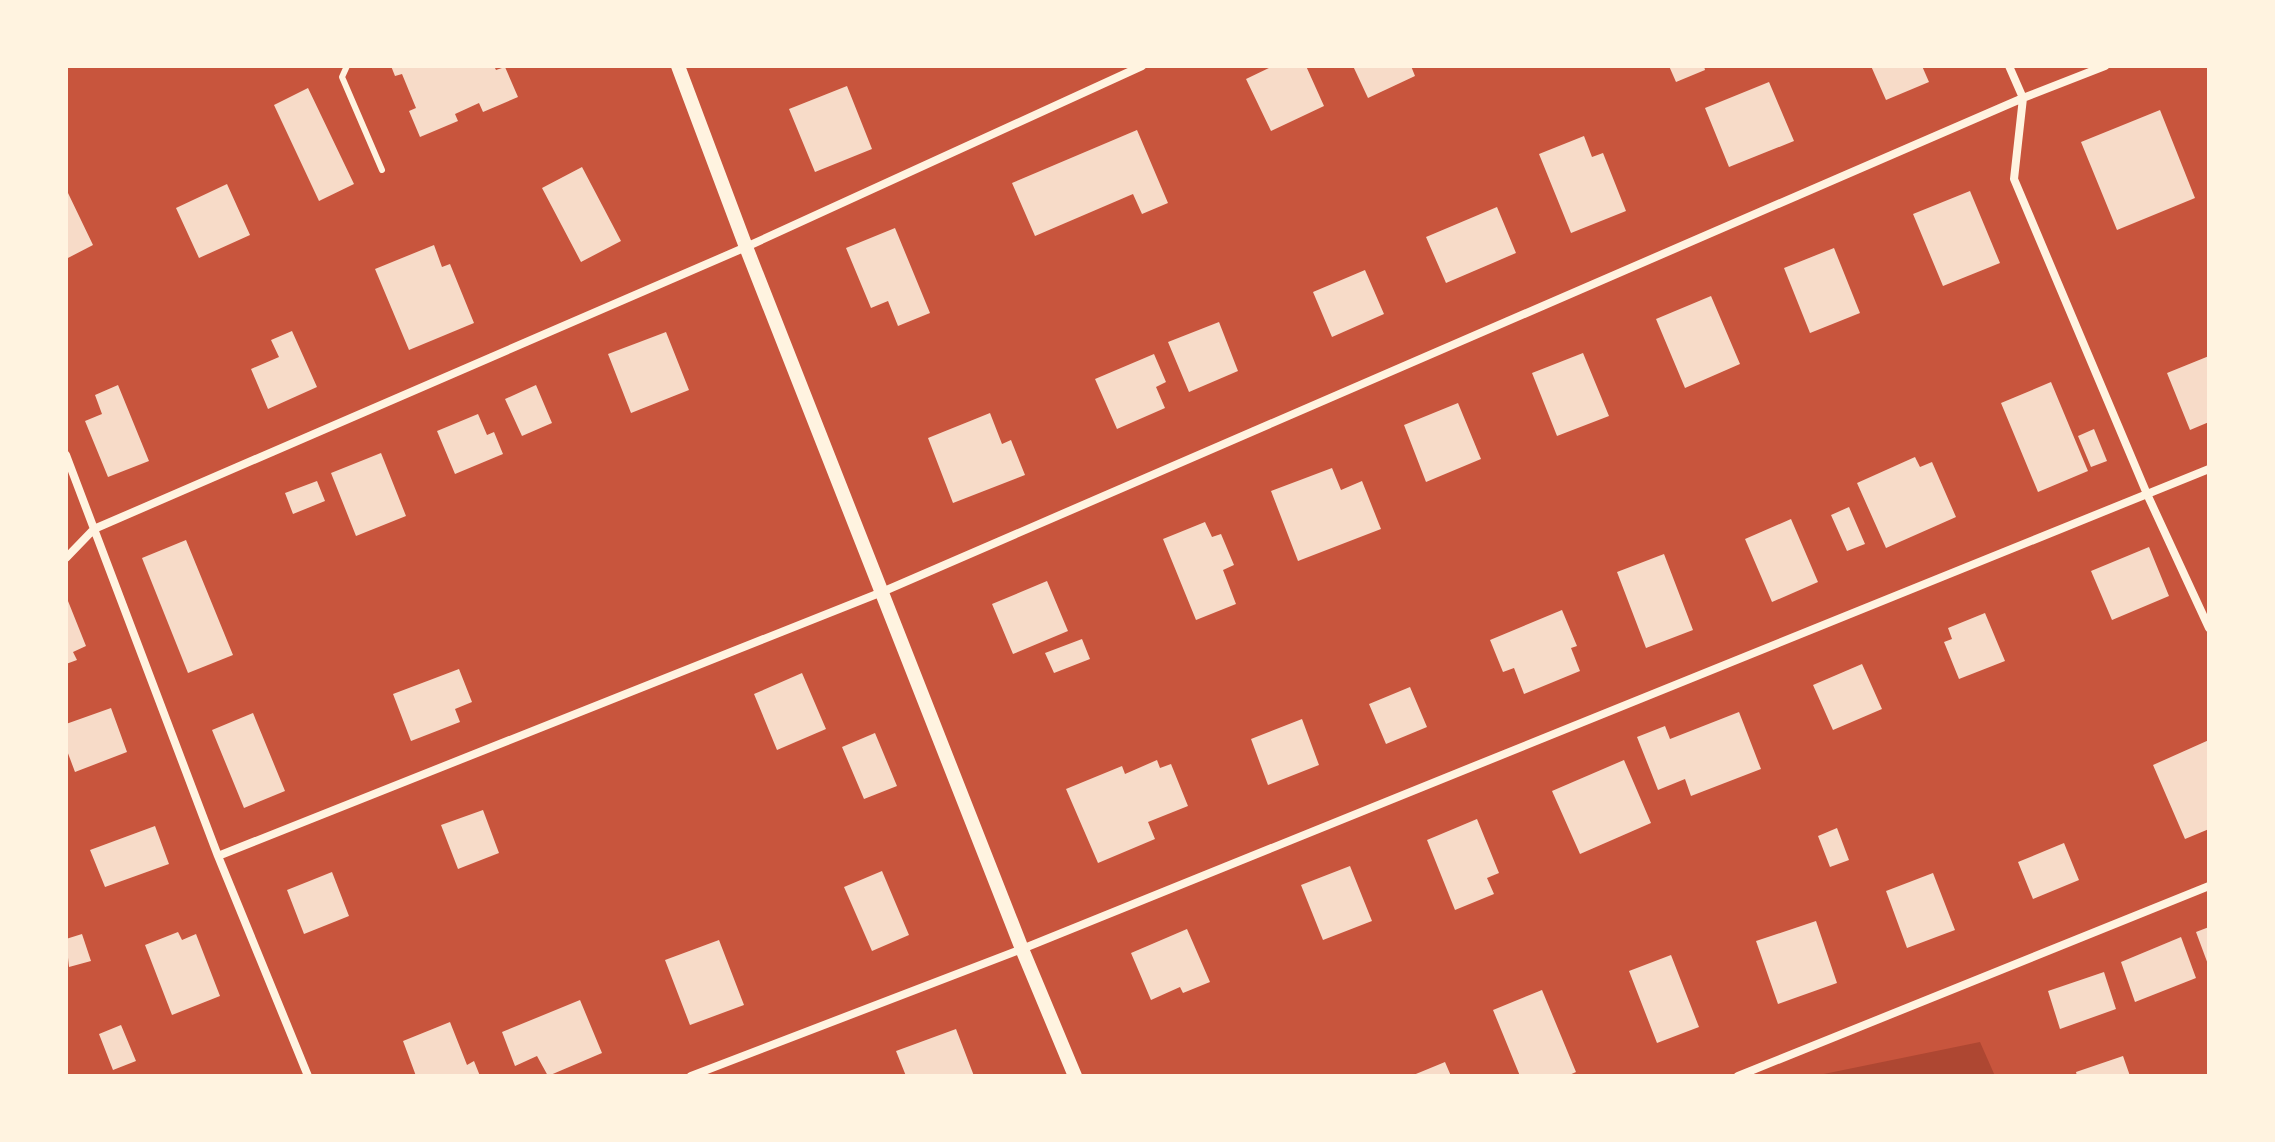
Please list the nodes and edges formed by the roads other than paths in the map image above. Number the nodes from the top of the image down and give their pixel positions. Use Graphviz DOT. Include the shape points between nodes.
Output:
graph roads {
  1 [pos="347,66"];
  2 [pos="678,66"];
  3 [pos="1142,66"];
  4 [pos="2009,66"];
  5 [pos="2105,66"];
  6 [pos="2023,98"];
  7 [pos="382,170"];
  8 [pos="746,247"];
  9 [pos="66,455"];
  10 [pos="2209,469"];
  11 [pos="2147,494"];
  12 [pos="94,529"];
  13 [pos="66,558"];
  14 [pos="882,592"];
  15 [pos="2209,628"];
  16 [pos="218,856"];
  17 [pos="2209,886"];
  18 [pos="1022,949"];
  19 [pos="308,1076"];
  20 [pos="691,1076"];
  21 [pos="1075,1076"];
  22 [pos="1738,1076"];
  1 -- 7 [label="lane" via="342,77"];
  2 -- 8 [label="street"];
  3 -- 8 [label="street"];
  4 -- 6 [label="street"];
  5 -- 6 [label="street"];
  6 -- 11 [label="street" via="2014,179"];
  6 -- 14 [label="street"];
  8 -- 12 [label="street"];
  8 -- 14 [label="street"];
  9 -- 12 [label="street"];
  10 -- 11 [label="street"];
  11 -- 15 [label="street"];
  11 -- 18 [label="street"];
  12 -- 13 [label="street"];
  12 -- 16 [label="street"];
  14 -- 16 [label="street"];
  14 -- 18 [label="street"];
  16 -- 19 [label="street"];
  17 -- 22 [label="street"];
  18 -- 20 [label="street"];
  18 -- 21 [label="street"];
}
